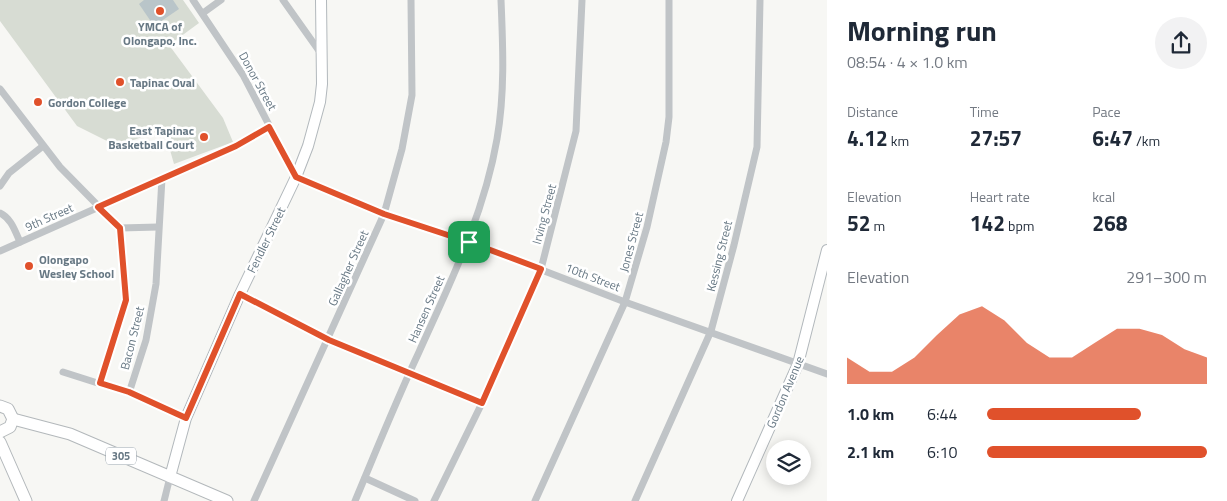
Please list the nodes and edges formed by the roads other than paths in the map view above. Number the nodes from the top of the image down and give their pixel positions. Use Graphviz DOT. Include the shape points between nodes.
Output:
graph roads {
  1 [pos="193,0"];
  2 [pos="221,0"];
  3 [pos="283,0"];
  4 [pos="321,0"];
  5 [pos="411,0"];
  6 [pos="502,0"];
  7 [pos="582,0"];
  8 [pos="669,0"];
  9 [pos="760,0"];
  10 [pos="203,14"];
  11 [pos="324,57"];
  12 [pos="0,89"];
  13 [pos="269,127"];
  14 [pos="43,146"];
  15 [pos="296,177"];
  16 [pos="162,178"];
  17 [pos="0,186"];
  18 [pos="98,207"];
  19 [pos="0,213"];
  20 [pos="384,214"];
  21 [pos="158,227"];
  22 [pos="120,228"];
  23 [pos="20,242"];
  24 [pos="469,242"];
  25 [pos="827,250"];
  26 [pos="0,251"];
  27 [pos="541,269"];
  28 [pos="240,294"];
  29 [pos="626,302"];
  30 [pos="712,331"];
  31 [pos="329,340"];
  32 [pos="798,364"];
  33 [pos="63,372"];
  34 [pos="410,372"];
  35 [pos="827,374"];
  36 [pos="100,383"];
  37 [pos="129,392"];
  38 [pos="482,403"];
  39 [pos="0,406"];
  40 [pos="186,418"];
  41 [pos="13,420"];
  42 [pos="0,432"];
  43 [pos="0,442"];
  44 [pos="170,477"];
  45 [pos="364,478"];
  46 [pos="26,501"];
  47 [pos="165,501"];
  48 [pos="228,501"];
  49 [pos="254,501"];
  50 [pos="355,501"];
  51 [pos="416,501"];
  52 [pos="434,501"];
  53 [pos="535,501"];
  54 [pos="635,501"];
  55 [pos="737,501"];
  1 -- 10 [label="street, Donor Street"];
  2 -- 10 [label="street"];
  3 -- 11 [label="street"];
  4 -- 11 [label="main road, Fendler Street"];
  5 -- 20 [label="street, Gallagher Street" via="412,95 402,149"];
  6 -- 24 [label="street, Hansen Street" via="504,51 500,118 488,180"];
  7 -- 27 [label="street, Irving Street" via="576,131"];
  8 -- 29 [label="street, Jones Street" via="666,142"];
  9 -- 30 [label="street, Kessing Street" via="757,147"];
  10 -- 13 [label="street, Donor Street" via="244,75"];
  11 -- 15 [label="main road, Fendler Street" via="320,102"];
  12 -- 14 [label="street"];
  13 -- 15 [label="street, Donor Street"];
  13 -- 16 [label="street, 9th Street" via="236,146"];
  14 -- 17 [label="street" via="10,173"];
  14 -- 18 [label="street"];
  15 -- 20 [label="street, 10th Street"];
  15 -- 28 [label="main road, Fendler Street"];
  16 -- 18 [label="street, 9th Street"];
  16 -- 21 [label="street, Bacon Street"];
  18 -- 22 [label="street"];
  18 -- 23 [label="street, 9th Street"];
  19 -- 23 [label="street" via="6,216"];
  20 -- 24 [label="street, 10th Street"];
  20 -- 31 [label="street, Gallagher Street"];
  21 -- 22 [label="street"];
  21 -- 37 [label="street, Bacon Street" via="156,284 146,340"];
  22 -- 36 [label="street, Bacon Street" via="126,300"];
  23 -- 26 [label="street, 9th Street"];
  24 -- 27 [label="street, 10th Street"];
  24 -- 34 [label="street, Hansen Street"];
  25 -- 32 [label="main road, Gordon Avenue"];
  27 -- 29 [label="street, 10th Street"];
  27 -- 38 [label="street, Irving Street"];
  28 -- 31 [label="street"];
  28 -- 40 [label="main road, Fendler Street"];
  29 -- 30 [label="street, 10th Street"];
  29 -- 53 [label="street, Jones Street"];
  30 -- 32 [label="street, 10th Street"];
  30 -- 54 [label="street, Kessing Street"];
  31 -- 34 [label="street"];
  31 -- 49 [label="street, Gallagher Street"];
  32 -- 35 [label="street, 10th Street"];
  32 -- 55 [label="main road, Gordon Avenue"];
  33 -- 36 [label="street"];
  34 -- 38 [label="street"];
  34 -- 45 [label="street, Hansen Street"];
  36 -- 37 [label="street"];
  37 -- 40 [label="street"];
  38 -- 52 [label="street, Irving Street"];
  39 -- 41 [label="main road" via="8,409"];
  40 -- 44 [label="main road, Fendler Street"];
  41 -- 42 [label="main road" via="10,427"];
  41 -- 44 [label="main road, 305" via="70,434"];
  43 -- 46 [label="main road"];
  44 -- 47 [label="street, Fendler Street"];
  44 -- 48 [label="main road, 305"];
  45 -- 50 [label="street, Hansen Street"];
  45 -- 51 [label="street"];
}
